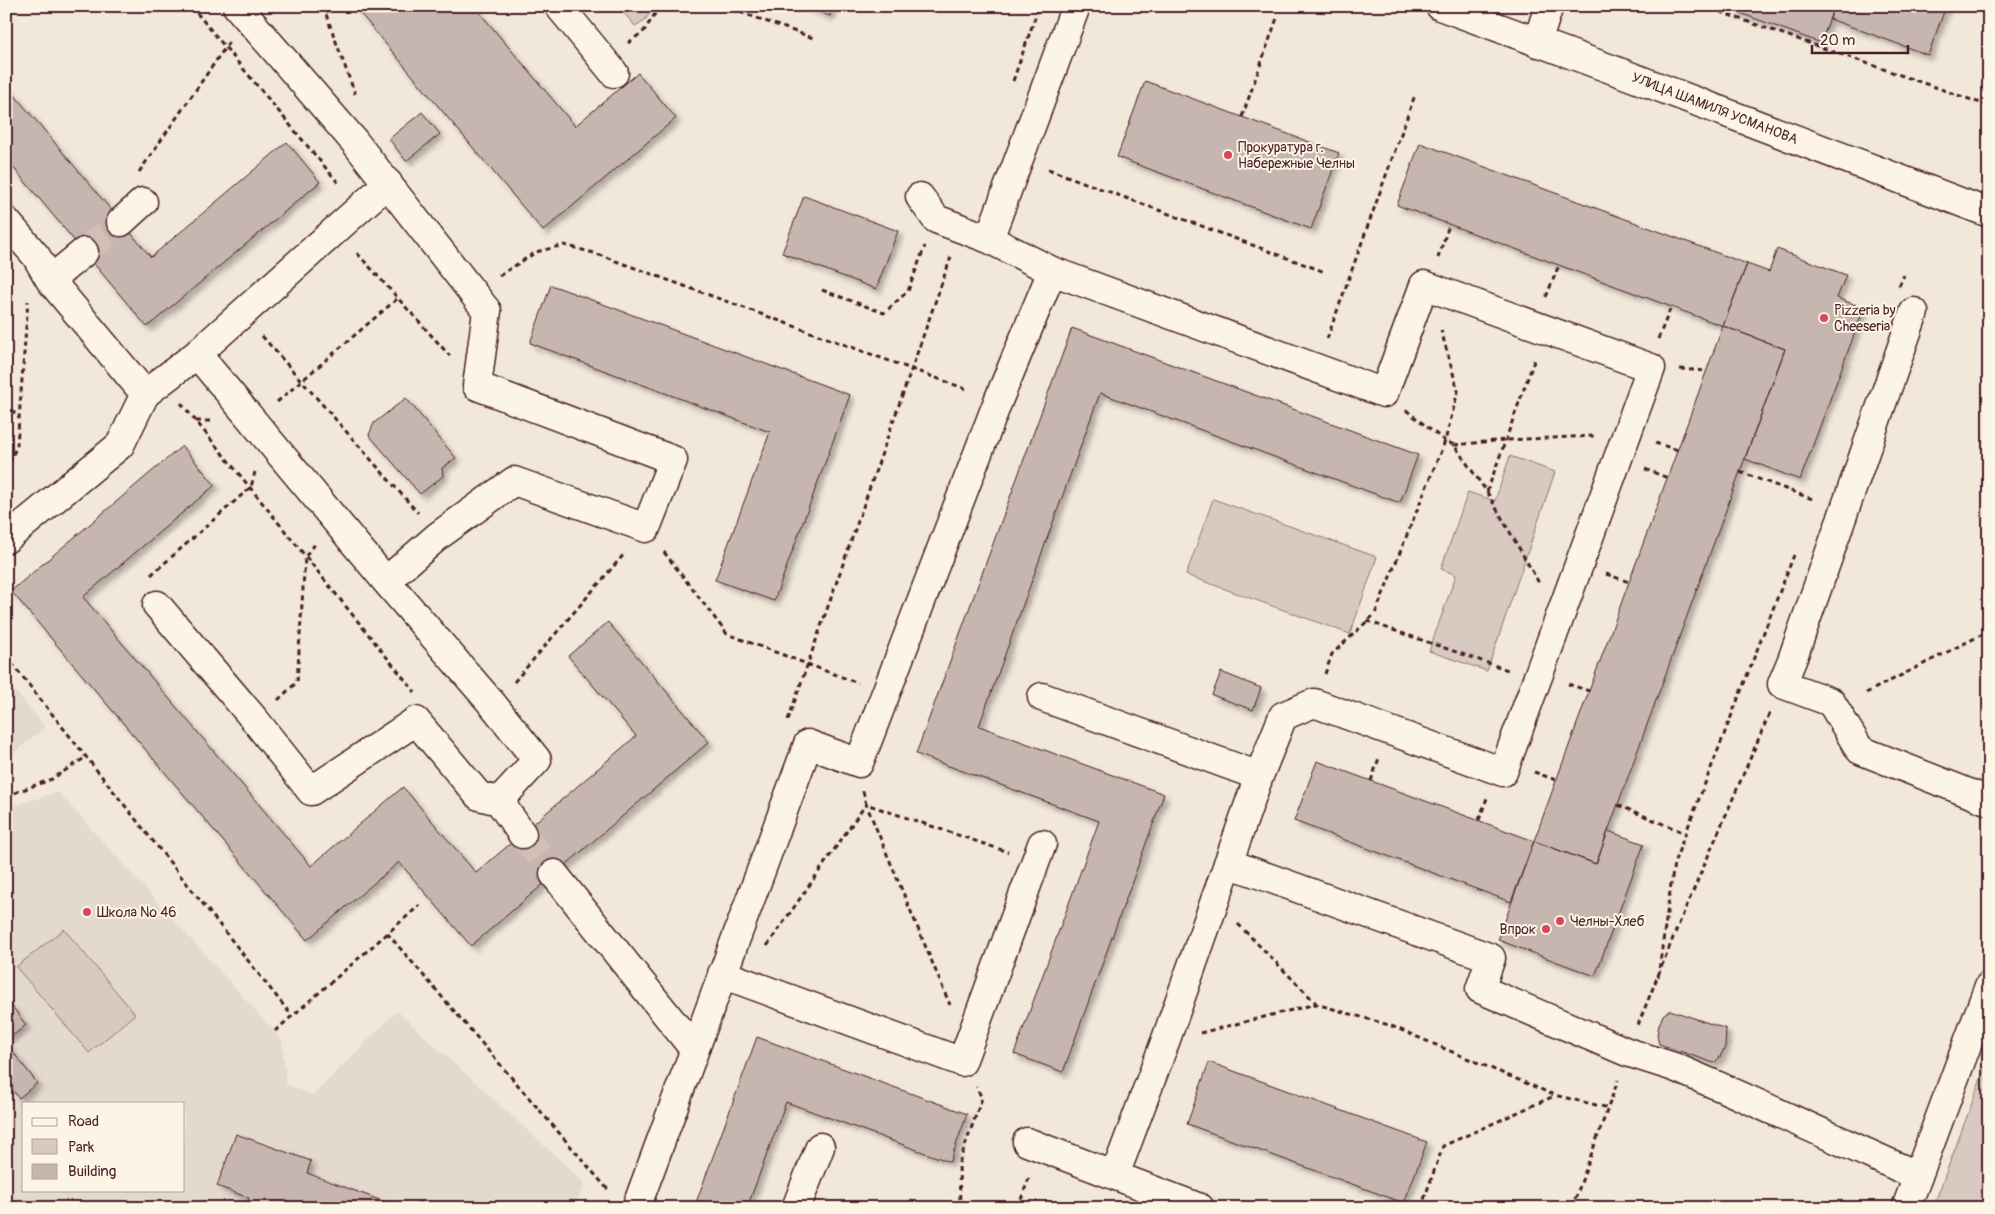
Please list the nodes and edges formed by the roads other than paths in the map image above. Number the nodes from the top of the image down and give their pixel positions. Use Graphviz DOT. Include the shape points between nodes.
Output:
graph roads {
  1 [pos="558,6"];
  2 [pos="1076,6"];
  3 [pos="1440,6"];
  4 [pos="1549,6"];
  5 [pos="241,12"];
  6 [pos="1537,43"];
  7 [pos="610,67"];
  8 [pos="388,183"];
  9 [pos="920,197"];
  10 [pos="143,202"];
  11 [pos="1989,213"];
  12 [pos="6,221"];
  13 [pos="121,222"];
  14 [pos="989,239"];
  15 [pos="84,252"];
  16 [pos="1052,271"];
  17 [pos="50,280"];
  18 [pos="1914,312"];
  19 [pos="197,354"];
  20 [pos="145,394"];
  21 [pos="6,539"];
  22 [pos="386,581"];
  23 [pos="157,605"];
  24 [pos="1042,697"];
  25 [pos="1259,776"];
  26 [pos="499,801"];
  27 [pos="1989,801"];
  28 [pos="522,834"];
  29 [pos="1039,852"];
  30 [pos="1228,863"];
  31 [pos="554,874"];
  32 [pos="732,978"];
  33 [pos="1989,986"];
  34 [pos="694,1049"];
  35 [pos="1027,1142"];
  36 [pos="820,1147"];
  37 [pos="1115,1174"];
  38 [pos="1918,1176"];
  39 [pos="636,1208"];
  40 [pos="796,1208"];
  41 [pos="1200,1208"];
  42 [pos="1906,1208"];
  1 -- 7 [label="street"];
  2 -- 14 [label="street"];
  3 -- 6 [label="street, УЛИЦА ШАМИЛЯ УСМАНОВА"];
  4 -- 6 [label="street"];
  5 -- 8 [label="street"];
  6 -- 11 [label="street, УЛИЦА ШАМИЛЯ УСМАНОВА"];
  8 -- 19 [label="street"];
  8 -- 22 [label="street" via="487,311 477,386 673,460 646,528 514,481 438,536"];
  9 -- 14 [label="street" via="936,219"];
  10 -- 13 [label="street"];
  12 -- 17 [label="street" via="36,256"];
  14 -- 16 [label="street"];
  15 -- 17 [label="street"];
  16 -- 25 [label="street" via="1384,393 1424,284 1651,368 1503,772 1314,702 1284,716"];
  16 -- 32 [label="street" via="998,401 859,763 808,744"];
  17 -- 20 [label="street"];
  18 -- 27 [label="street" via="1782,684 1831,702 1860,750"];
  19 -- 20 [label="street"];
  19 -- 22 [label="street"];
  20 -- 21 [label="street" via="120,445"];
  22 -- 26 [label="street" via="537,760"];
  23 -- 26 [label="street" via="311,791 416,721 479,796"];
  24 -- 25 [label="street"];
  25 -- 30 [label="street"];
  26 -- 28 [label="street"];
  29 -- 32 [label="street" via="965,1054"];
  30 -- 37 [label="street"];
  30 -- 38 [label="street" via="1491,958 1480,989 1627,1052 1674,1067"];
  31 -- 34 [label="street"];
  32 -- 34 [label="street"];
  33 -- 38 [label="street"];
  34 -- 39 [label="street"];
  35 -- 37 [label="street"];
  36 -- 40 [label="street"];
  37 -- 41 [label="street"];
  38 -- 42 [label="street"];
}
